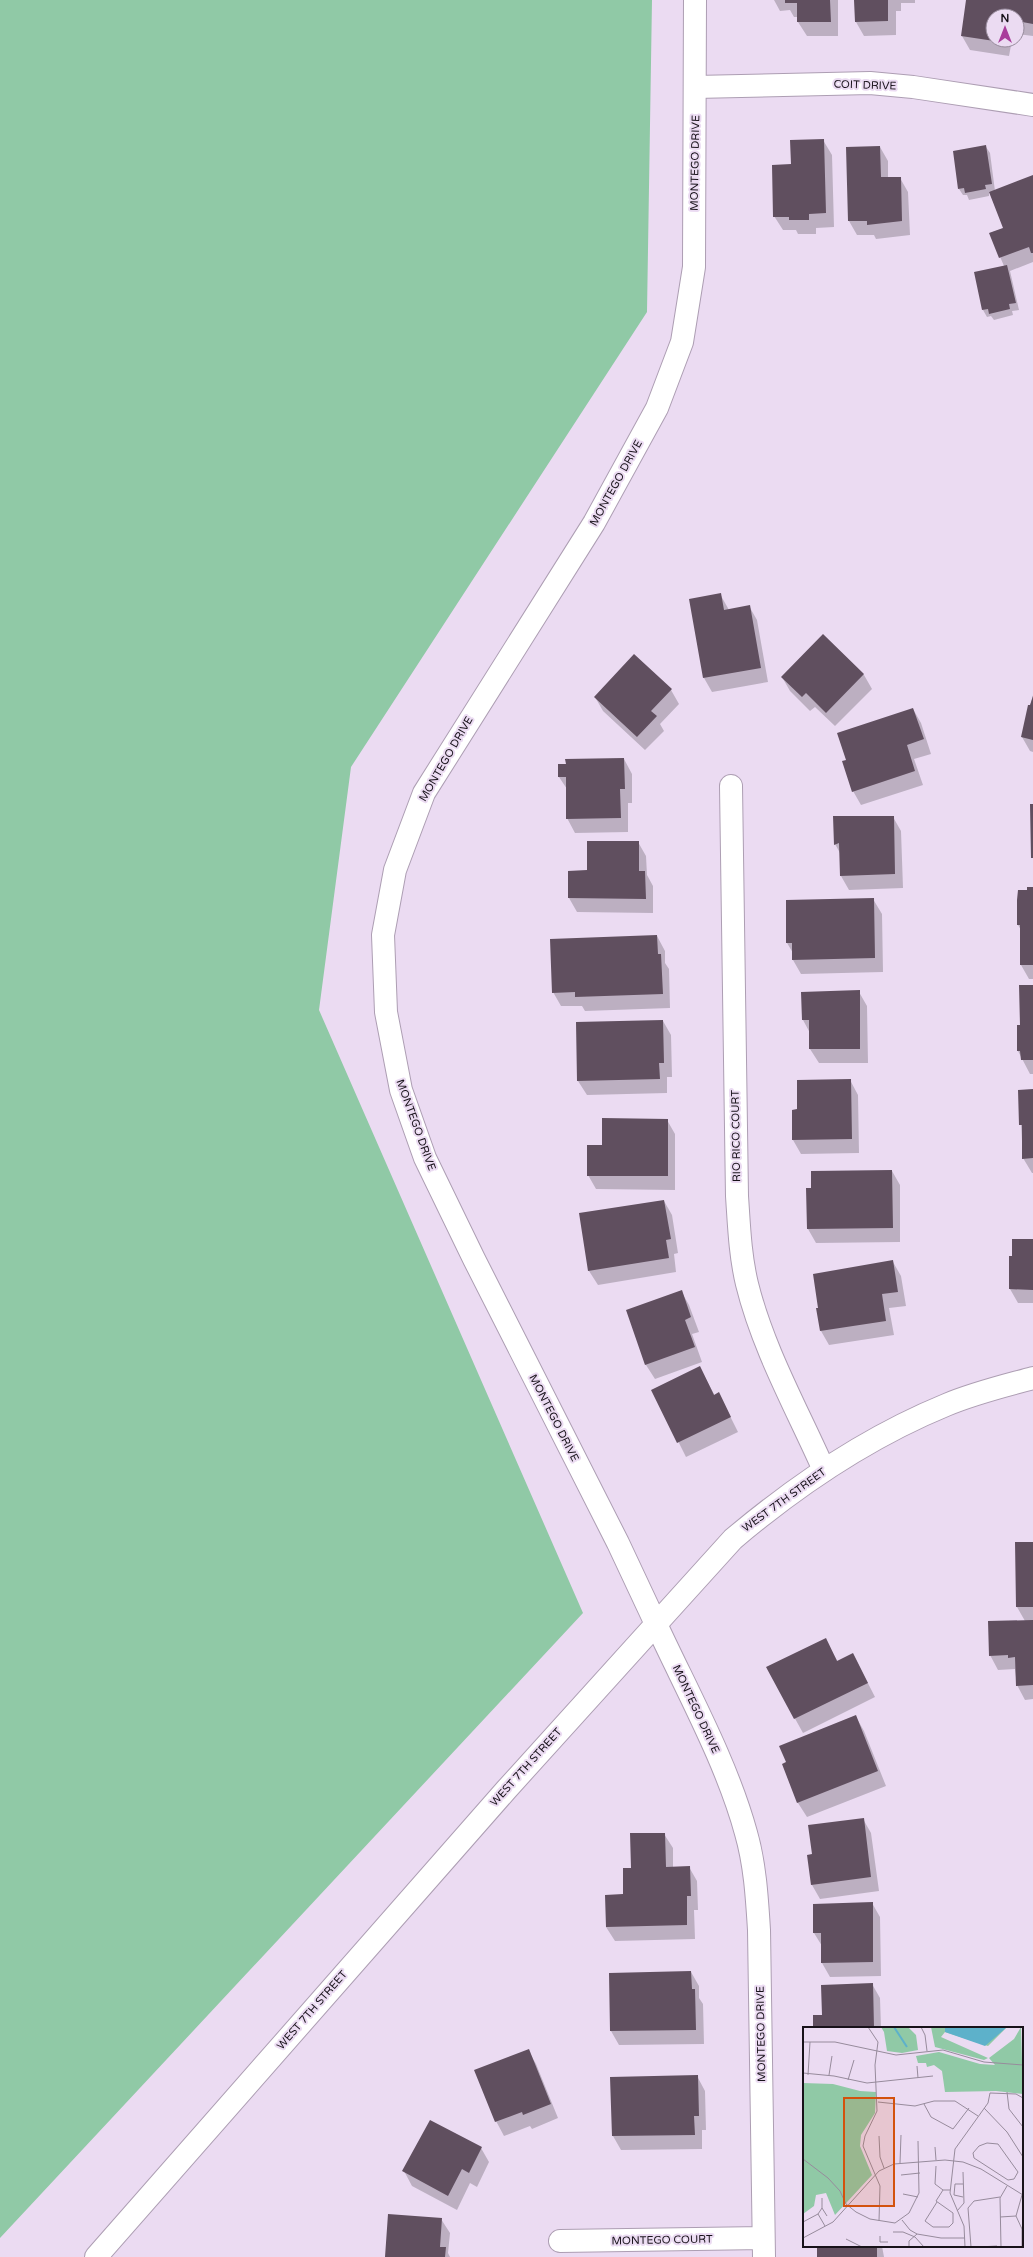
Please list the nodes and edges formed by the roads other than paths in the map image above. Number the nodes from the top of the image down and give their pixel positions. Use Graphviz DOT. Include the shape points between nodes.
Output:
graph roads {
  1 [pos="696,0"];
  2 [pos="695,87"];
  3 [pos="1033,105"];
  4 [pos="731,786"];
  5 [pos="1033,1378"];
  6 [pos="824,1470"];
  7 [pos="656,1624"];
  8 [pos="560,2241"];
  9 [pos="764,2248"];
  10 [pos="96,2257"];
  1 -- 2 [label="street, MONTEGO DRIVE"];
  2 -- 3 [label="street, COIT DRIVE" via="870,83"];
  2 -- 7 [label="street, MONTEGO DRIVE" via="694,267 682,342 657,408 594,523 424,793 394,870 383,935 386,1012 401,1090 425,1158"];
  4 -- 6 [label="street, RIO RICO COURT" via="737,1196 740,1240 747,1283 760,1325 778,1372"];
  5 -- 6 [label="street, WEST 7TH STREET" via="940,1408 905,1424"];
  6 -- 7 [label="street, WEST 7TH STREET" via="733,1538"];
  7 -- 9 [label="street, MONTEGO DRIVE" via="734,1793 747,1835 756,1886 759,1930"];
  7 -- 10 [label="street, WEST 7TH STREET" via="506,1790"];
  8 -- 9 [label="street, MONTEGO COURT"];
}
